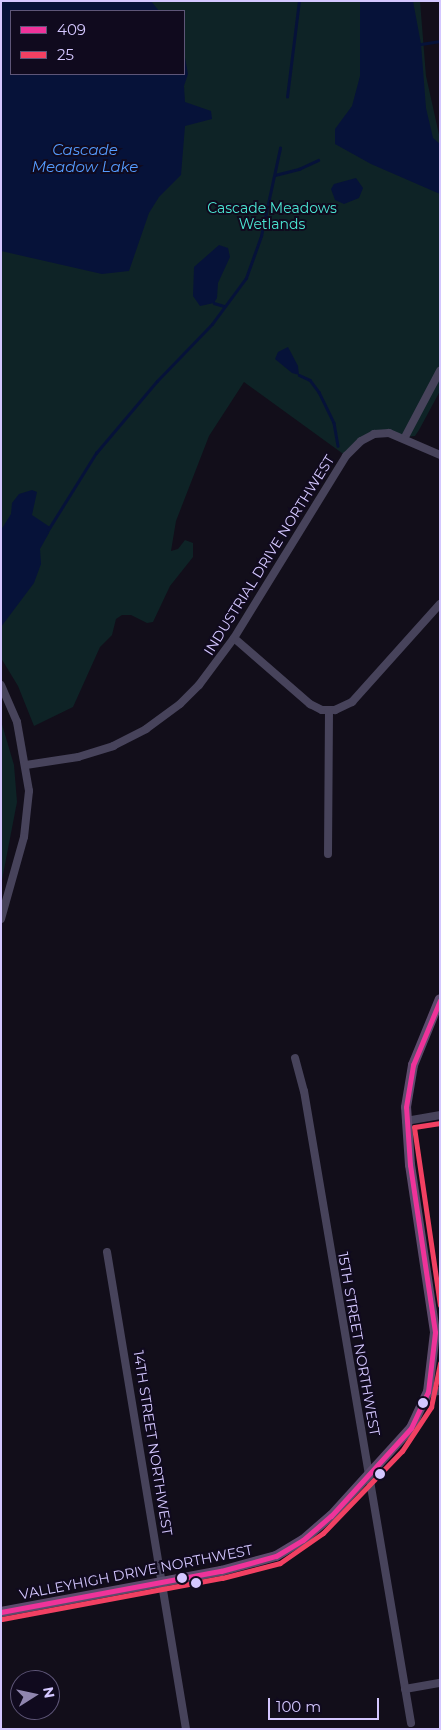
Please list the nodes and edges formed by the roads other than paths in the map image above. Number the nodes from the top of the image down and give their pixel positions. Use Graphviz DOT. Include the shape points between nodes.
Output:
graph roads {
  1 [pos="440,371"];
  2 [pos="405,437"];
  3 [pos="440,455"];
  4 [pos="440,604"];
  5 [pos="234,638"];
  6 [pos="1,685"];
  7 [pos="329,710"];
  8 [pos="26,765"];
  9 [pos="328,854"];
  10 [pos="1,919"];
  11 [pos="440,998"];
  12 [pos="294,1058"];
  13 [pos="440,1115"];
  14 [pos="406,1121"];
  15 [pos="107,1252"];
  16 [pos="440,1391"];
  17 [pos="428,1392"];
  18 [pos="368,1476"];
  19 [pos="163,1581"];
  20 [pos="1,1612"];
  21 [pos="440,1683"];
  22 [pos="406,1689"];
  23 [pos="412,1723"];
  24 [pos="186,1729"];
  1 -- 2 [label="street"];
  2 -- 3 [label="street, INDUSTRIAL DRIVE NORTHWEST"];
  2 -- 5 [label="street, INDUSTRIAL DRIVE NORTHWEST" via="379,432 353,447"];
  4 -- 7 [label="street" via="352,702"];
  5 -- 7 [label="street" via="310,704"];
  5 -- 8 [label="street, INDUSTRIAL DRIVE NORTHWEST" via="188,697 146,729 90,754"];
  6 -- 8 [label="street" via="17,722"];
  7 -- 9 [label="street"];
  8 -- 10 [label="street" via="28,816"];
  11 -- 14 [label="main road, VALLEYHIGH DRIVE NORTHWEST" via="413,1064"];
  12 -- 18 [label="street, 15TH STREET NORTHWEST" via="304,1092"];
  13 -- 14 [label="street"];
  14 -- 17 [label="main road, VALLEYHIGH DRIVE NORTHWEST" via="435,1332"];
  15 -- 19 [label="street, 14TH STREET NORTHWEST"];
  16 -- 17 [label="street"];
  17 -- 18 [label="main road, VALLEYHIGH DRIVE NORTHWEST" via="411,1428"];
  18 -- 19 [label="main road, VALLEYHIGH DRIVE NORTHWEST" via="318,1528 282,1553 235,1568"];
  18 -- 22 [label="street, 15TH STREET NORTHWEST"];
  19 -- 20 [label="main road, VALLEYHIGH DRIVE NORTHWEST"];
  19 -- 24 [label="street, 14TH STREET NORTHWEST"];
  21 -- 22 [label="street"];
  22 -- 23 [label="street, 15TH STREET NORTHWEST"];
}
